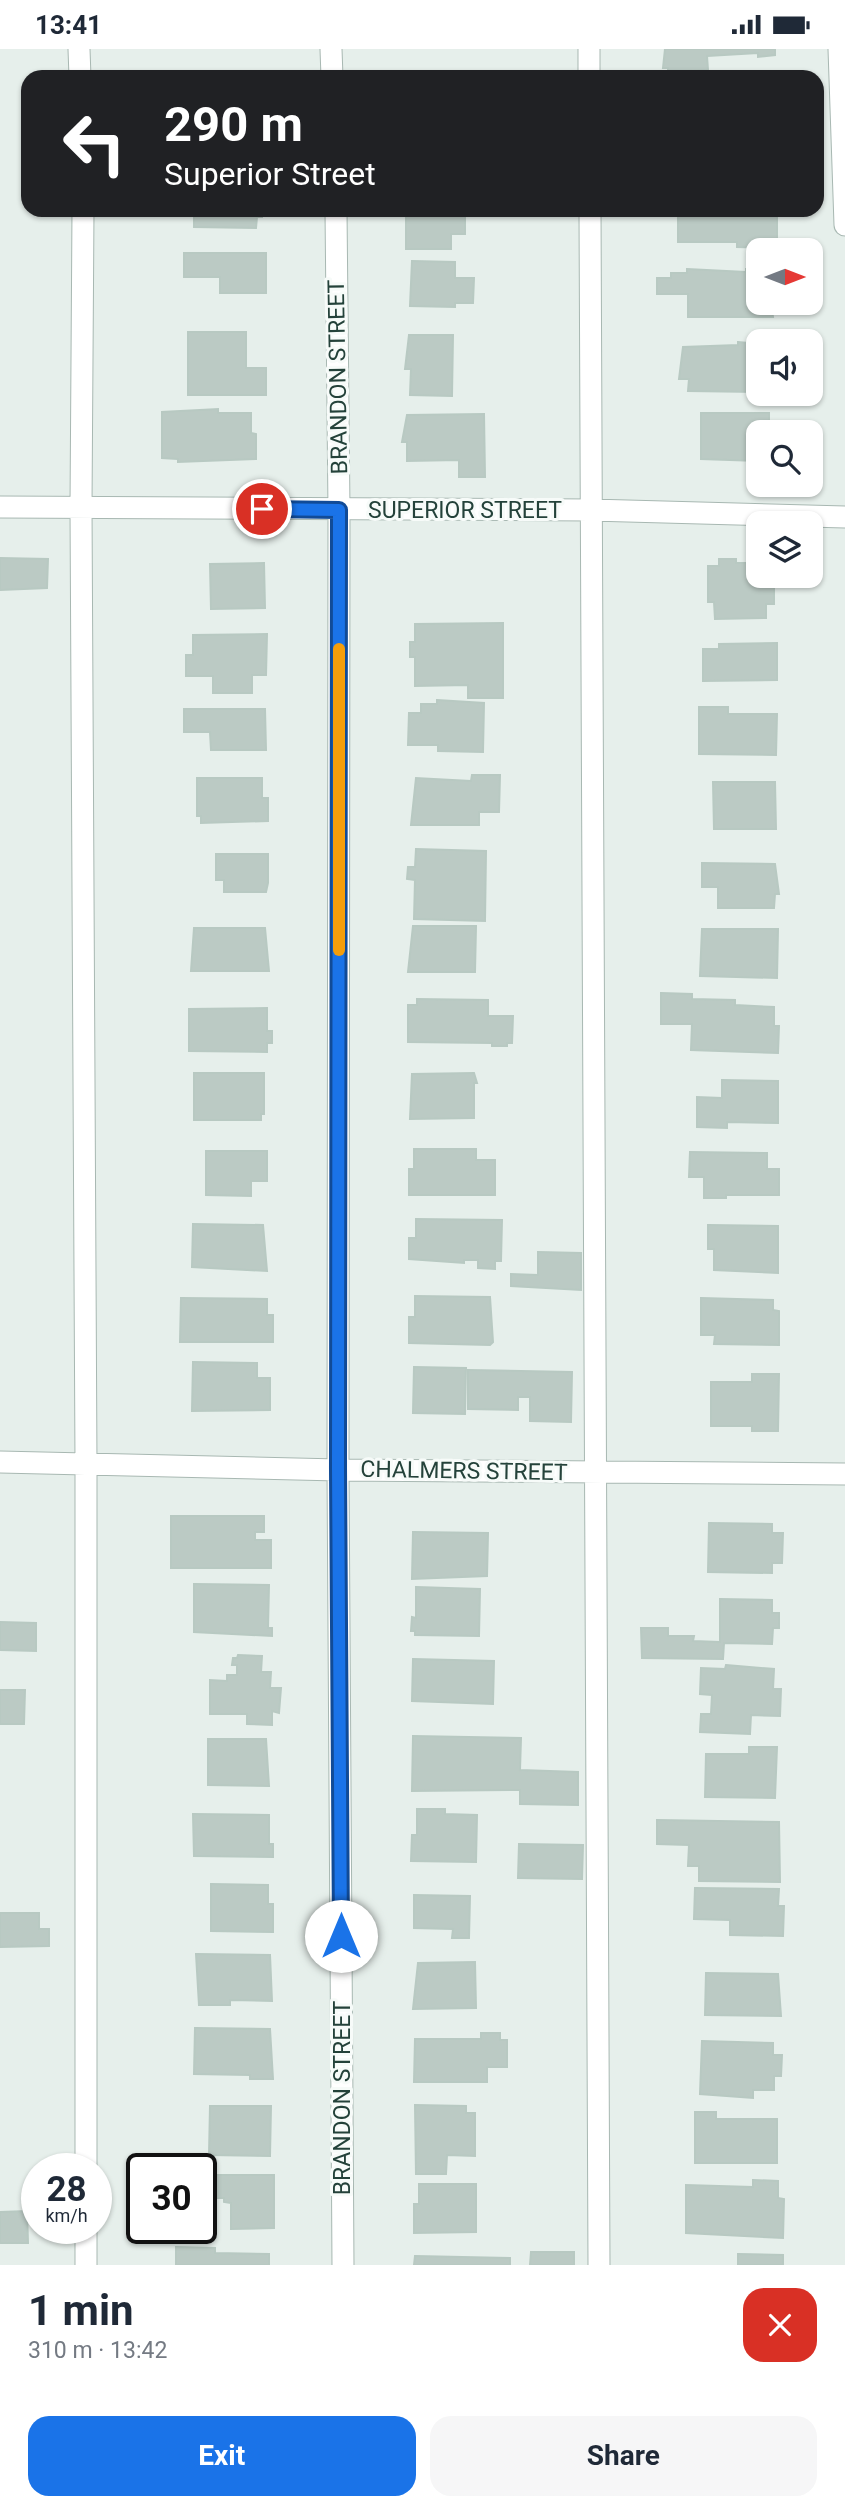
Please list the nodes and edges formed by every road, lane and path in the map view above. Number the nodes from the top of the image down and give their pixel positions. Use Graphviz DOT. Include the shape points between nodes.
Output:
graph roads {
  1 [pos="79,49"];
  2 [pos="331,49"];
  3 [pos="589,49"];
  4 [pos="839,49"];
  5 [pos="80,70"];
  6 [pos="332,70"];
  7 [pos="589,70"];
  8 [pos="83,217"];
  9 [pos="336,217"];
  10 [pos="590,217"];
  11 [pos="845,226"];
  12 [pos="0,507"];
  13 [pos="81,507"];
  14 [pos="339,510"];
  15 [pos="591,510"];
  16 [pos="845,517"];
  17 [pos="0,1462"];
  18 [pos="86,1464"];
  19 [pos="338,1469"];
  20 [pos="596,1473"];
  21 [pos="845,1473"];
  22 [pos="86,2153"];
  23 [pos="86,2244"];
  24 [pos="86,2265"];
  25 [pos="343,2265"];
  26 [pos="599,2265"];
  1 -- 5 [label="street"];
  2 -- 6 [label="street"];
  3 -- 7 [label="street"];
  4 -- 11 [label="street"];
  8 -- 13 [label="street"];
  9 -- 14 [label="street, BRANDON STREET"];
  10 -- 15 [label="street"];
  12 -- 13 [label="street, SUPERIOR STREET"];
  13 -- 14 [label="street, SUPERIOR STREET"];
  13 -- 18 [label="street"];
  14 -- 15 [label="street, SUPERIOR STREET"];
  14 -- 19 [label="street, BRANDON STREET"];
  15 -- 16 [label="street, SUPERIOR STREET"];
  15 -- 20 [label="street"];
  17 -- 18 [label="street, CHALMERS STREET"];
  18 -- 19 [label="street, CHALMERS STREET"];
  18 -- 22 [label="street"];
  19 -- 20 [label="street, CHALMERS STREET"];
  19 -- 25 [label="street, BRANDON STREET"];
  20 -- 21 [label="street, CHALMERS STREET"];
  20 -- 26 [label="street"];
  23 -- 24 [label="street"];
}
